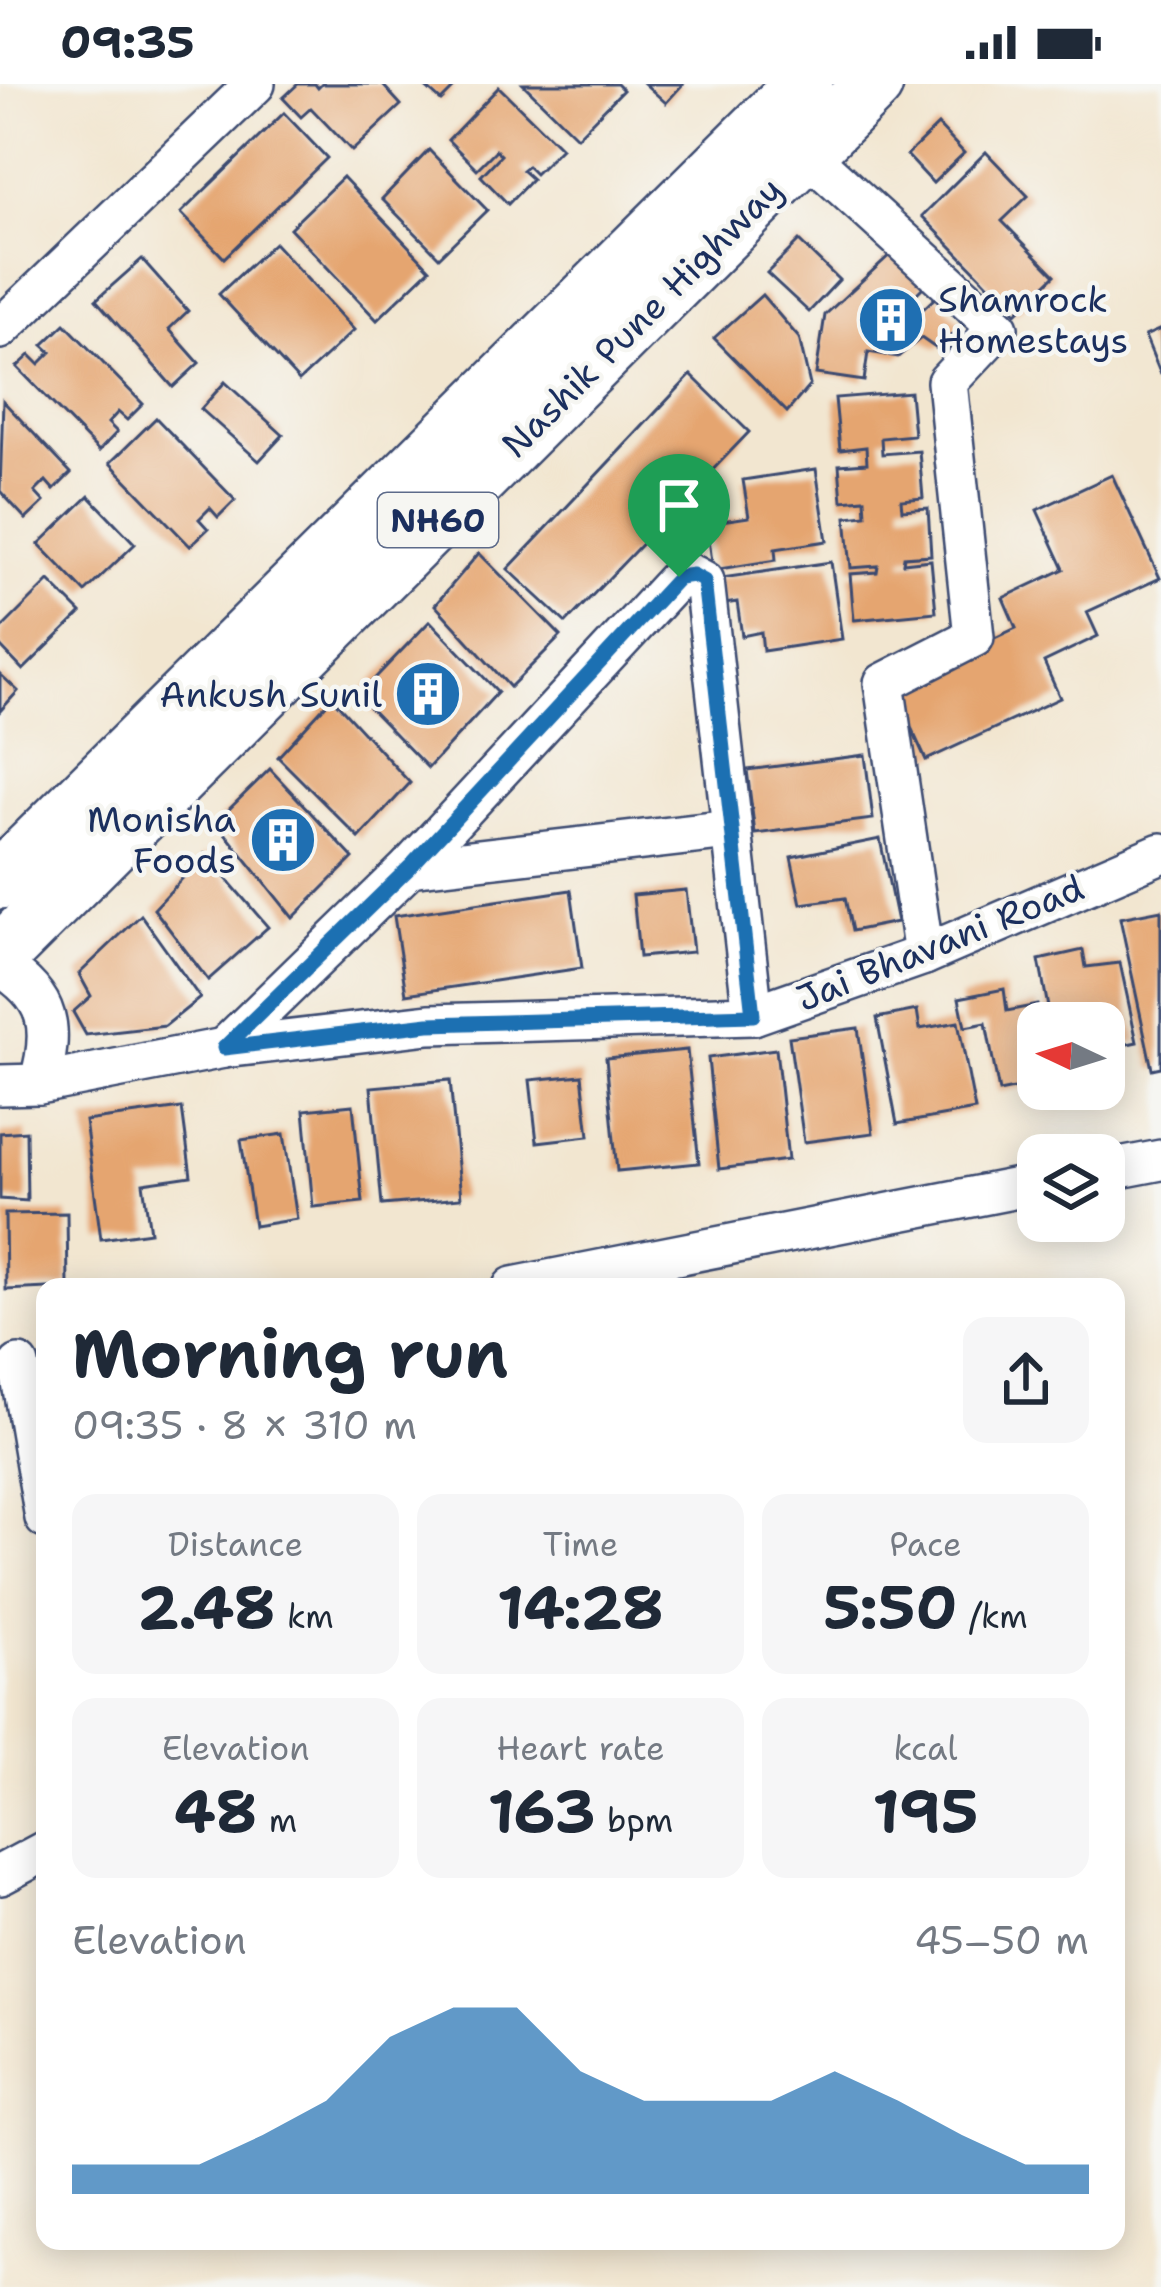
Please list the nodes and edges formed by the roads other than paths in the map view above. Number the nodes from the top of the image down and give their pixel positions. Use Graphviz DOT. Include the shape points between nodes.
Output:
graph roads {
  1 [pos="255,84"];
  2 [pos="804,84"];
  3 [pos="874,84"];
  4 [pos="806,153"];
  5 [pos="0,329"];
  6 [pos="730,830"];
  7 [pos="1161,854"];
  8 [pos="410,867"];
  9 [pos="0,880"];
  10 [pos="0,955"];
  11 [pos="924,955"];
  12 [pos="0,966"];
  13 [pos="753,1015"];
  14 [pos="224,1048"];
  15 [pos="40,1084"];
  16 [pos="0,1085"];
  17 [pos="1161,1160"];
  18 [pos="1125,1167"];
  19 [pos="1017,1188"];
  20 [pos="560,1278"];
  21 [pos="21,1365"];
  22 [pos="36,1461"];
  23 [pos="36,1856"];
  24 [pos="0,1875"];
  1 -- 5 [label="street"];
  2 -- 9 [label="highway, Nashik Pune Highway"];
  3 -- 4 [label="highway, Nashik Pune Highway / NH60"];
  4 -- 10 [label="highway, Nashik Pune Highway / NH60"];
  4 -- 11 [label="street" via="998,328 947,382 974,637 884,682"];
  6 -- 8 [label="street"];
  6 -- 8 [label="street" via="704,581 693,575 679,577"];
  6 -- 13 [label="street"];
  7 -- 11 [label="street, Jai Bhavani Road"];
  8 -- 14 [label="street"];
  11 -- 13 [label="street, Jai Bhavani Road"];
  12 -- 15 [label="street" via="38,995 49,1031"];
  13 -- 14 [label="street, Jai Bhavani Road" via="429,1024"];
  14 -- 15 [label="street, Jai Bhavani Road"];
  15 -- 16 [label="street, Jai Bhavani Road"];
  17 -- 18 [label="street"];
  19 -- 20 [label="street"];
  21 -- 22 [label="street"];
  23 -- 24 [label="street"];
}
